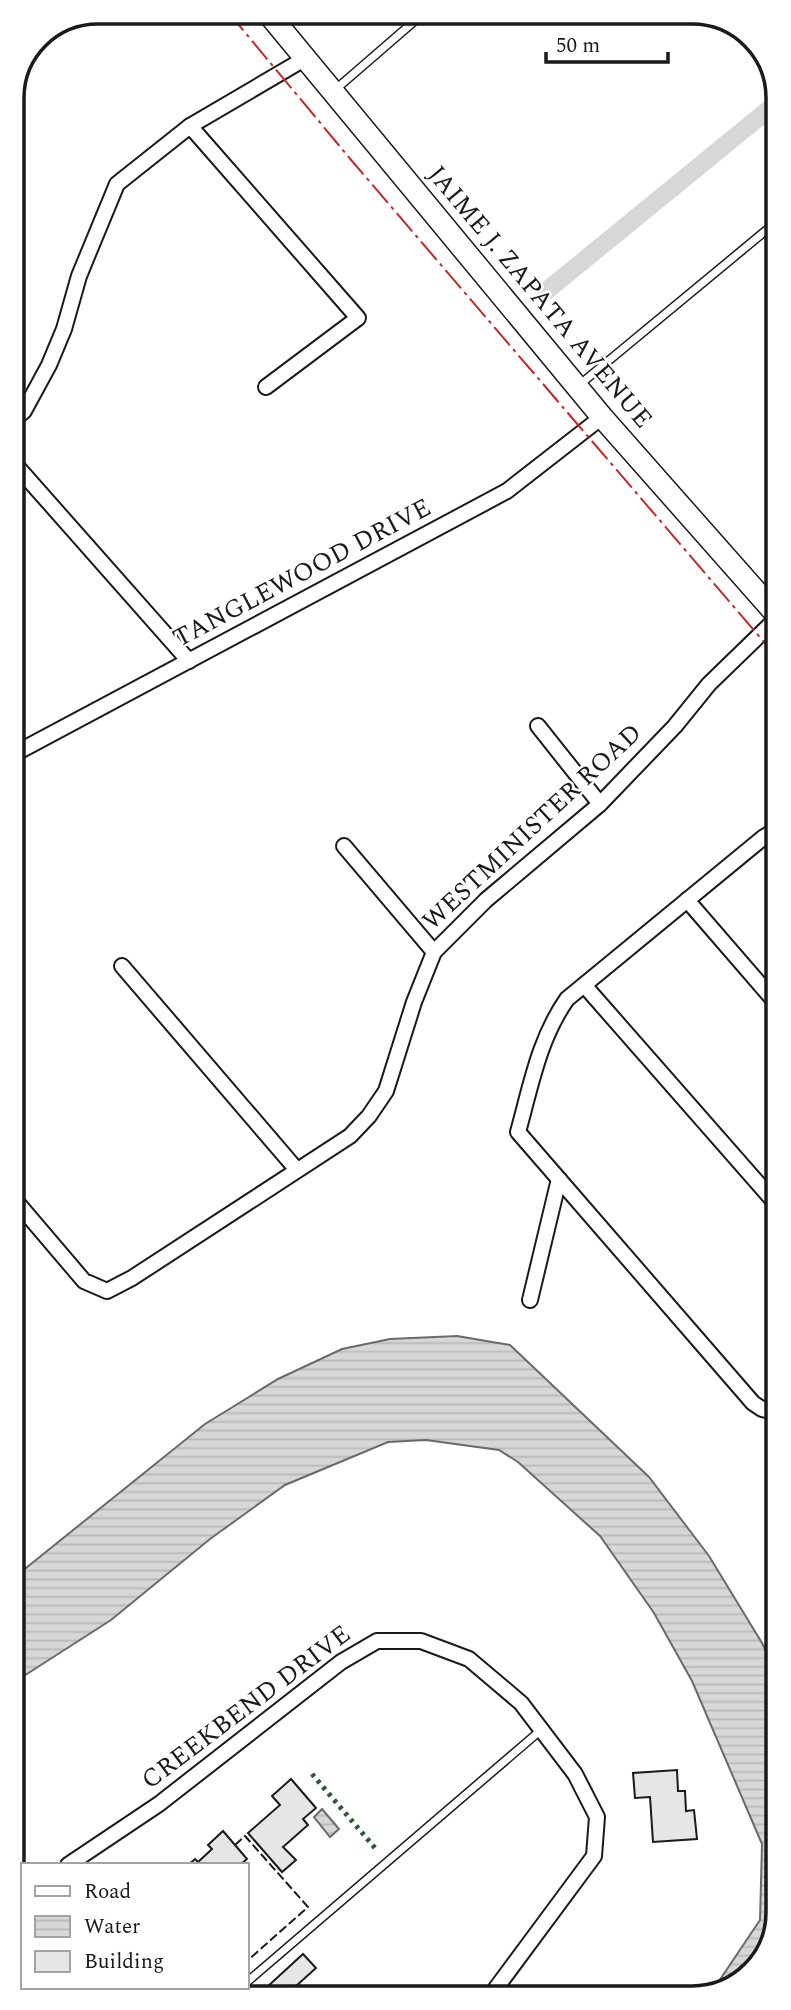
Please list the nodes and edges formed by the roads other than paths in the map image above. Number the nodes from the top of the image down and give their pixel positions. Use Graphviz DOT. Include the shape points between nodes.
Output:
graph roads {
  1 [pos="277,24"];
  2 [pos="411,25"];
  3 [pos="306,58"];
  4 [pos="333,92"];
  5 [pos="190,126"];
  6 [pos="766,230"];
  7 [pos="266,387"];
  8 [pos="577,387"];
  9 [pos="25,409"];
  10 [pos="602,417"];
  11 [pos="25,476"];
  12 [pos="766,603"];
  13 [pos="766,629"];
  14 [pos="189,661"];
  15 [pos="538,726"];
  16 [pos="25,748"];
  17 [pos="600,804"];
  18 [pos="766,835"];
  19 [pos="344,846"];
  20 [pos="687,900"];
  21 [pos="435,952"];
  22 [pos="122,966"];
  23 [pos="584,985"];
  24 [pos="766,992"];
  25 [pos="297,1170"];
  26 [pos="558,1179"];
  27 [pos="766,1192"];
  28 [pos="24,1211"];
  29 [pos="530,1300"];
  30 [pos="766,1410"];
  31 [pos="541,1730"];
  32 [pos="71,1863"];
  33 [pos="248,1981"];
  34 [pos="498,1986"];
  1 -- 3 [label="street, JAIME J. ZAPATA AVENUE"];
  2 -- 4 [label="lane"];
  3 -- 4 [label="street, JAIME J. ZAPATA AVENUE"];
  3 -- 5 [label="street"];
  4 -- 8 [label="street, JAIME J. ZAPATA AVENUE"];
  5 -- 7 [label="street" via="358,318"];
  5 -- 9 [label="street" via="117,184 79,276 64,329"];
  6 -- 8 [label="lane"];
  8 -- 10 [label="street, JAIME J. ZAPATA AVENUE"];
  10 -- 12 [label="street, JAIME J. ZAPATA AVENUE"];
  10 -- 14 [label="street, TANGLEWOOD DRIVE" via="507,491"];
  11 -- 14 [label="street"];
  13 -- 17 [label="street, WESTMINISTER ROAD"];
  14 -- 16 [label="street, TANGLEWOOD DRIVE"];
  15 -- 17 [label="street"];
  17 -- 21 [label="street, WESTMINISTER ROAD" via="486,900"];
  18 -- 20 [label="street"];
  19 -- 21 [label="street"];
  20 -- 23 [label="street"];
  20 -- 24 [label="street"];
  21 -- 25 [label="street, WESTMINISTER ROAD" via="386,1091 350,1136"];
  22 -- 25 [label="street"];
  23 -- 26 [label="street" via="567,999 541,1044 518,1132"];
  23 -- 27 [label="street"];
  25 -- 28 [label="street, WESTMINISTER ROAD" via="107,1291 84,1281"];
  26 -- 29 [label="street"];
  26 -- 30 [label="street" via="753,1402"];
  31 -- 32 [label="street, CREEKBEND DRIVE" via="521,1703 469,1659 421,1641 377,1641 341,1662 159,1804"];
  31 -- 33 [label="lane"];
  31 -- 34 [label="street, CREEKBEND DRIVE" via="575,1774 597,1817 594,1856"];
}
